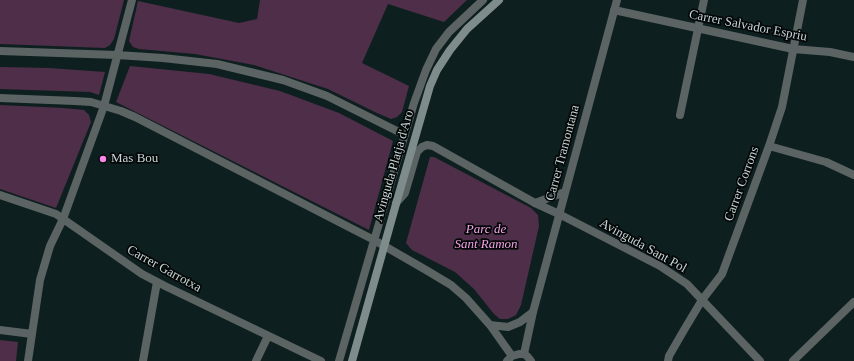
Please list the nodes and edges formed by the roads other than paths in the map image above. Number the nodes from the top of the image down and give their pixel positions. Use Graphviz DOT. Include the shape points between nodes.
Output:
graph roads {
  1 [pos="132,0"];
  2 [pos="483,0"];
  3 [pos="499,0"];
  4 [pos="617,0"];
  5 [pos="704,0"];
  6 [pos="803,0"];
  7 [pos="614,10"];
  8 [pos="699,29"];
  9 [pos="793,49"];
  10 [pos="0,51"];
  11 [pos="117,55"];
  12 [pos="854,57"];
  13 [pos="0,98"];
  14 [pos="104,106"];
  15 [pos="680,115"];
  16 [pos="405,135"];
  17 [pos="769,146"];
  18 [pos="854,175"];
  19 [pos="565,192"];
  20 [pos="0,195"];
  21 [pos="535,202"];
  22 [pos="396,204"];
  23 [pos="559,214"];
  24 [pos="63,219"];
  25 [pos="374,240"];
  26 [pos="384,246"];
  27 [pos="157,282"];
  28 [pos="702,300"];
  29 [pos="854,302"];
  30 [pos="533,312"];
  31 [pos="490,325"];
  32 [pos="0,330"];
  33 [pos="32,334"];
  34 [pos="268,336"];
  35 [pos="524,354"];
  36 [pos="509,358"];
  37 [pos="28,361"];
  38 [pos="143,361"];
  39 [pos="256,361"];
  40 [pos="320,361"];
  41 [pos="339,361"];
  42 [pos="352,361"];
  43 [pos="531,361"];
  44 [pos="668,361"];
  45 [pos="760,361"];
  46 [pos="793,361"];
  1 -- 11 [label="street"];
  2 -- 16 [label="street" via="449,32 436,49 414,103"];
  3 -- 22 [label="main road, Avinguda Platja d'Aro" via="467,29 438,70 423,108"];
  4 -- 7 [label="street, Carrer Tramontana"];
  5 -- 8 [label="street"];
  6 -- 9 [label="street, Carrer Corrons"];
  7 -- 8 [label="street, Carrer Salvador Espriu"];
  7 -- 19 [label="street, Carrer Tramontana"];
  8 -- 9 [label="street, Carrer Salvador Espriu"];
  8 -- 15 [label="street"];
  9 -- 12 [label="street, Carrer Salvador Espriu"];
  9 -- 17 [label="street, Carrer Corrons" via="782,107"];
  10 -- 11 [label="street"];
  11 -- 14 [label="street"];
  11 -- 16 [label="street" via="218,64 283,80 327,96"];
  13 -- 14 [label="street" via="91,102"];
  14 -- 24 [label="street"];
  14 -- 25 [label="street" via="135,117"];
  16 -- 25 [label="street"];
  17 -- 18 [label="street" via="826,162"];
  17 -- 28 [label="street, Carrer Corrons" via="722,274"];
  19 -- 21 [label="street"];
  19 -- 23 [label="street, Carrer Tramontana"];
  20 -- 24 [label="street, Carrer Garrotxa" via="56,214"];
  21 -- 22 [label="street, Avinguda Sant Pol" via="427,145 417,152 404,193"];
  21 -- 23 [label="street, Avinguda Sant Pol"];
  22 -- 26 [label="main road, Avinguda Platja d'Aro"];
  23 -- 28 [label="street, Avinguda Sant Pol" via="660,266 686,284"];
  23 -- 30 [label="street, Carrer Tramontana"];
  24 -- 27 [label="street, Carrer Garrotxa"];
  24 -- 33 [label="street" via="50,246 40,280"];
  25 -- 26 [label="street"];
  25 -- 41 [label="street"];
  26 -- 31 [label="street" via="451,285"];
  26 -- 42 [label="main road, Avinguda Platja d'Aro"];
  27 -- 34 [label="street, Carrer Garrotxa"];
  27 -- 38 [label="street"];
  28 -- 44 [label="street, Carrer Corrons"];
  28 -- 45 [label="street, Avinguda Sant Pol"];
  29 -- 46 [label="street"];
  30 -- 31 [label="street" via="508,327"];
  30 -- 35 [label="street, Carrer Tramontana"];
  31 -- 36 [label="street"];
  32 -- 33 [label="street"];
  33 -- 37 [label="street"];
  34 -- 39 [label="street"];
  34 -- 40 [label="street, Carrer Garrotxa"];
  35 -- 36 [label="street"];
  35 -- 43 [label="street"];
}
